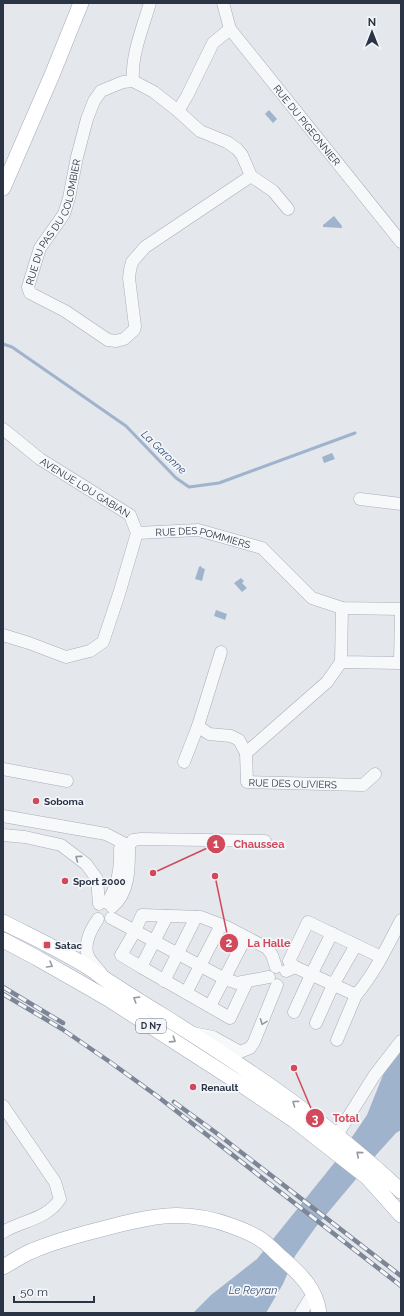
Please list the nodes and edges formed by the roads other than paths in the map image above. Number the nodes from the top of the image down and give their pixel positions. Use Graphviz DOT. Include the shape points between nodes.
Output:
graph roads {
  1 [pos="82,3"];
  2 [pos="150,3"];
  3 [pos="223,3"];
  4 [pos="230,29"];
  5 [pos="133,81"];
  6 [pos="178,111"];
  7 [pos="251,176"];
  8 [pos="3,188"];
  9 [pos="288,209"];
  10 [pos="401,242"];
  11 [pos="3,429"];
  12 [pos="360,499"];
  13 [pos="401,504"];
  14 [pos="137,533"];
  15 [pos="342,608"];
  16 [pos="401,610"];
  17 [pos="3,635"];
  18 [pos="221,652"];
  19 [pos="341,662"];
  20 [pos="401,664"];
  21 [pos="198,726"];
  22 [pos="246,753"];
  23 [pos="184,762"];
  24 [pos="3,769"];
  25 [pos="375,774"];
  26 [pos="67,781"];
  27 [pos="3,816"];
  28 [pos="3,835"];
  29 [pos="265,841"];
  30 [pos="129,846"];
  31 [pos="107,908"];
  32 [pos="167,916"];
  33 [pos="196,917"];
  34 [pos="401,920"];
  35 [pos="3,922"];
  36 [pos="222,925"];
  37 [pos="3,929"];
  38 [pos="135,931"];
  39 [pos="332,933"];
  40 [pos="246,937"];
  41 [pos="3,940"];
  42 [pos="155,942"];
  43 [pos="356,945"];
  44 [pos="178,954"];
  45 [pos="381,957"];
  46 [pos="200,966"];
  47 [pos="141,967"];
  48 [pos="281,974"];
  49 [pos="311,975"];
  50 [pos="225,979"];
  51 [pos="164,981"];
  52 [pos="247,982"];
  53 [pos="110,983"];
  54 [pos="333,985"];
  55 [pos="186,993"];
  56 [pos="356,995"];
  57 [pos="210,1006"];
  58 [pos="294,1012"];
  59 [pos="316,1023"];
  60 [pos="189,1032"];
  61 [pos="337,1040"];
  62 [pos="401,1041"];
  63 [pos="3,1106"];
  64 [pos="339,1142"];
  65 [pos="375,1172"];
  66 [pos="401,1175"];
  67 [pos="401,1191"];
  68 [pos="401,1200"];
  69 [pos="401,1215"];
  70 [pos="3,1232"];
  71 [pos="3,1267"];
  72 [pos="297,1272"];
  73 [pos="309,1306"];
  74 [pos="301,1313"];
  75 [pos="319,1313"];
  1 -- 8 [label="main road"];
  2 -- 5 [label="street" via="139,38 132,71"];
  3 -- 4 [label="street, RUE DU PIGEONNIER"];
  4 -- 6 [label="street" via="213,43"];
  4 -- 10 [label="street, RUE DU PIGEONNIER"];
  5 -- 6 [label="street" via="154,92"];
  5 -- 7 [label="street, RUE DU PAS DU COLOMBIER" via="123,82 101,91 94,101 79,149 64,214 40,248 28,286 30,293 65,311 108,340 124,339 135,326 129,278 132,262 145,248"];
  6 -- 7 [label="street" via="200,131 237,149"];
  7 -- 9 [label="street" via="273,191"];
  11 -- 14 [label="street, AVENUE LOU GABIAN" via="40,459 130,515"];
  12 -- 13 [label="street"];
  14 -- 15 [label="street, RUE DES POMMIERS" via="198,530 262,548 312,598"];
  14 -- 17 [label="street" via="103,642 90,651 66,657"];
  15 -- 16 [label="street, RUE DES POMMIERS"];
  15 -- 19 [label="street"];
  16 -- 20 [label="street"];
  18 -- 21 [label="street"];
  19 -- 20 [label="street"];
  19 -- 22 [label="street" via="327,682"];
  21 -- 22 [label="street" via="209,734 231,736 239,740"];
  21 -- 23 [label="street"];
  22 -- 25 [label="street, RUE DES OLIVIERS" via="247,782 363,786"];
  24 -- 26 [label="street"];
  27 -- 30 [label="street" via="106,834"];
  31 -- 28 [label="street, one-way" via="97,880 86,864 61,845"];
  29 -- 30 [label="street" via="141,839 133,840"];
  30 -- 31 [label="street" via="128,876 124,892 119,902"];
  31 -- 38 [label="street"];
  31 -- 53 [label="street" via="95,910 98,919 87,939 87,954"];
  32 -- 33 [label="street"];
  32 -- 38 [label="street" via="142,915"];
  32 -- 42 [label="street"];
  33 -- 36 [label="street"];
  33 -- 44 [label="street"];
  34 -- 45 [label="street"];
  35 -- 53 [label="main road" via="91,969"];
  36 -- 40 [label="street"];
  36 -- 46 [label="street"];
  37 -- 53 [label="main road, D N7"];
  38 -- 42 [label="street"];
  38 -- 47 [label="street" via="120,955"];
  39 -- 43 [label="street"];
  39 -- 48 [label="street" via="308,922"];
  39 -- 49 [label="street"];
  40 -- 48 [label="street" via="267,948"];
  40 -- 50 [label="street"];
  41 -- 64 [label="main road, D N7, one-way" via="107,998 294,1120"];
  42 -- 44 [label="street"];
  42 -- 47 [label="street"];
  43 -- 45 [label="street"];
  43 -- 54 [label="street"];
  44 -- 46 [label="street"];
  44 -- 51 [label="street"];
  45 -- 56 [label="street"];
  46 -- 50 [label="street"];
  46 -- 55 [label="street"];
  47 -- 51 [label="street"];
  48 -- 49 [label="street"];
  48 -- 52 [label="street"];
  48 -- 60 [label="street, one-way" via="261,1029 250,1048 240,1052 213,1037"];
  49 -- 54 [label="street"];
  49 -- 58 [label="street"];
  50 -- 52 [label="street" via="237,983"];
  50 -- 57 [label="street"];
  51 -- 55 [label="street"];
  52 -- 57 [label="street" via="230,1018"];
  60 -- 53 [label="main road, D N7, one-way"];
  54 -- 56 [label="street"];
  54 -- 59 [label="street"];
  55 -- 57 [label="street"];
  56 -- 61 [label="street"];
  64 -- 60 [label="main road, D N7, one-way" via="295,1103"];
  62 -- 64 [label="street" via="374,1076"];
  63 -- 70 [label="street" via="55,1182 60,1199 55,1207 45,1214"];
  64 -- 65 [label="main road, D N7"];
  65 -- 66 [label="main road"];
  65 -- 67 [label="main road"];
  65 -- 68 [label="main road"];
  65 -- 69 [label="main road"];
  71 -- 72 [label="main road" via="31,1251 70,1237 136,1220 168,1215 216,1220 245,1231 263,1241"];
  72 -- 73 [label="main road" via="305,1288"];
  72 -- 75 [label="main road" via="311,1288"];
  73 -- 74 [label="street"];
}
